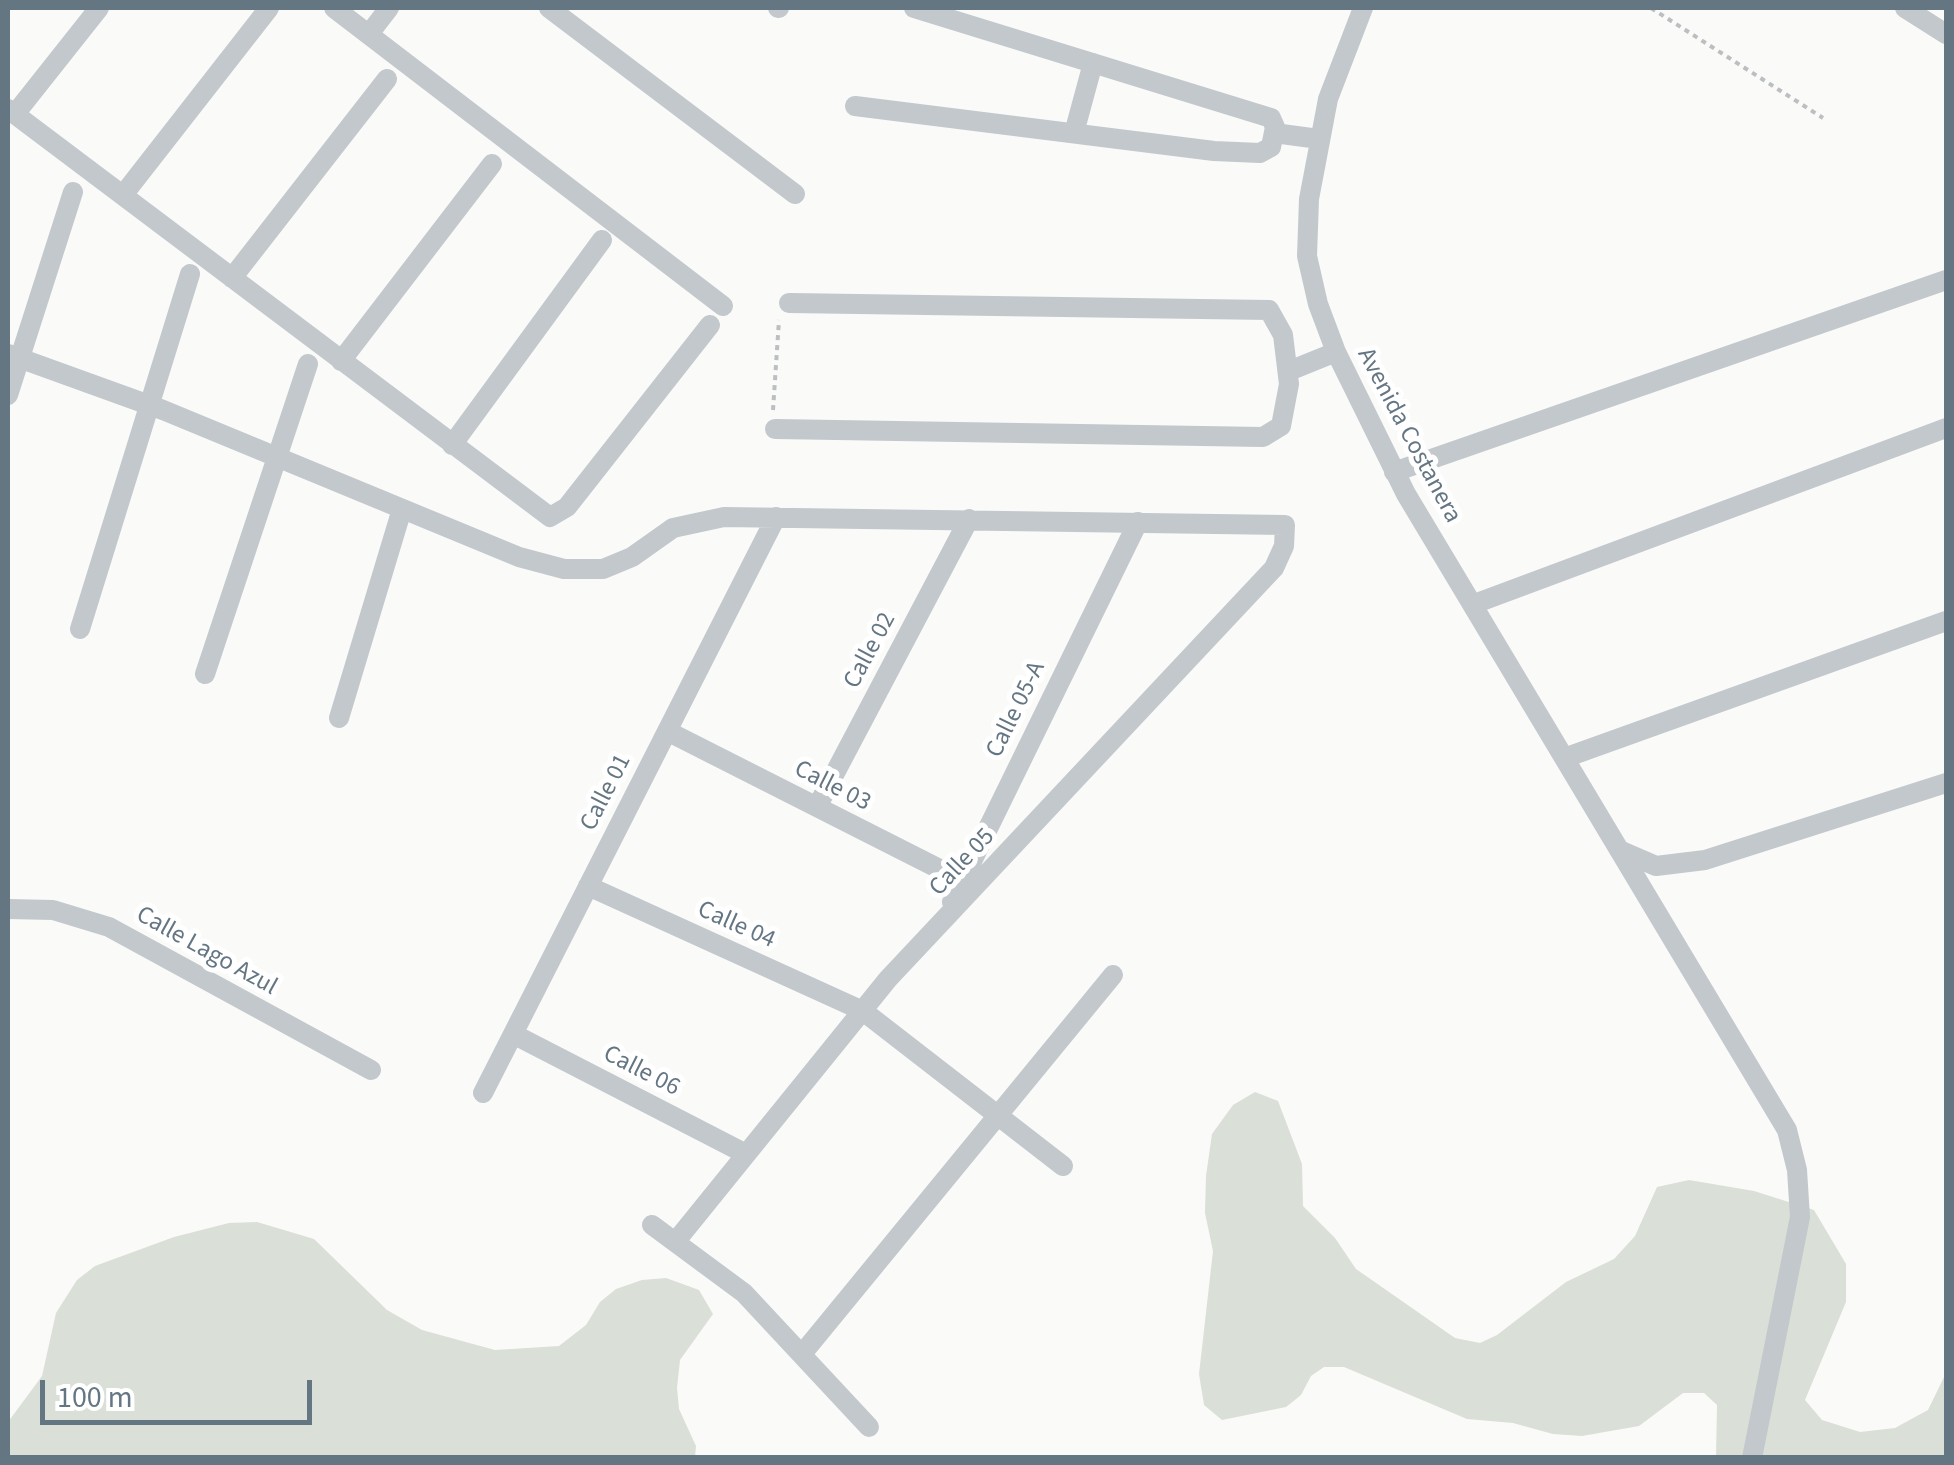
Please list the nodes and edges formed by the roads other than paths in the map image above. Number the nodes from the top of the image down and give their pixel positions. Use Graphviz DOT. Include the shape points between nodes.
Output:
graph roads {
  1 [pos="99,8"];
  2 [pos="269,8"];
  3 [pos="334,8"];
  4 [pos="388,8"];
  5 [pos="549,8"];
  6 [pos="914,8"];
  7 [pos="1363,8"];
  8 [pos="1905,8"];
  9 [pos="368,34"];
  10 [pos="1946,34"];
  11 [pos="1093,63"];
  12 [pos="386,79"];
  13 [pos="855,106"];
  14 [pos="11,112"];
  15 [pos="1274,133"];
  16 [pos="1074,134"];
  17 [pos="1320,138"];
  18 [pos="492,164"];
  19 [pos="73,192"];
  20 [pos="796,194"];
  21 [pos="123,196"];
  22 [pos="602,240"];
  23 [pos="190,274"];
  24 [pos="232,278"];
  25 [pos="1946,280"];
  26 [pos="790,303"];
  27 [pos="723,306"];
  28 [pos="710,325"];
  29 [pos="1336,352"];
  30 [pos="13,356"];
  31 [pos="341,362"];
  32 [pos="308,364"];
  33 [pos="1288,371"];
  34 [pos="8,395"];
  35 [pos="149,405"];
  36 [pos="1946,428"];
  37 [pos="775,429"];
  38 [pos="452,445"];
  39 [pos="276,456"];
  40 [pos="1394,472"];
  41 [pos="402,509"];
  42 [pos="776,517"];
  43 [pos="970,519"];
  44 [pos="1138,522"];
  45 [pos="1474,604"];
  46 [pos="1946,620"];
  47 [pos="80,629"];
  48 [pos="205,674"];
  49 [pos="338,718"];
  50 [pos="667,731"];
  51 [pos="1566,757"];
  52 [pos="1946,783"];
  53 [pos="817,807"];
  54 [pos="1618,850"];
  55 [pos="969,884"];
  56 [pos="588,886"];
  57 [pos="8,909"];
  58 [pos="1113,975"];
  59 [pos="863,1011"];
  60 [pos="513,1034"];
  61 [pos="371,1070"];
  62 [pos="484,1093"];
  63 [pos="998,1114"];
  64 [pos="746,1154"];
  65 [pos="1063,1166"];
  66 [pos="652,1225"];
  67 [pos="676,1240"];
  68 [pos="802,1354"];
  69 [pos="869,1427"];
  70 [pos="1752,1458"];
  1 -- 14 [label="street"];
  2 -- 21 [label="street"];
  3 -- 9 [label="street"];
  4 -- 9 [label="street"];
  5 -- 20 [label="street"];
  6 -- 11 [label="street"];
  7 -- 17 [label="street, Avenida Costanera" via="1338,64"];
  8 -- 10 [label="street"];
  9 -- 27 [label="street"];
  11 -- 15 [label="street" via="1271,118"];
  11 -- 16 [label="street"];
  12 -- 24 [label="street"];
  13 -- 16 [label="street"];
  14 -- 21 [label="street"];
  15 -- 16 [label="street" via="1268,151 1247,153"];
  15 -- 17 [label="street"];
  17 -- 29 [label="street, Avenida Costanera" via="1308,256"];
  18 -- 31 [label="street"];
  19 -- 30 [label="street"];
  21 -- 24 [label="street"];
  22 -- 38 [label="street"];
  23 -- 35 [label="street"];
  24 -- 31 [label="street"];
  25 -- 40 [label="street"];
  26 -- 33 [label="street" via="1269,310 1283,335"];
  28 -- 38 [label="street" via="558,515 542,514"];
  29 -- 33 [label="street"];
  29 -- 40 [label="street, Avenida Costanera"];
  30 -- 34 [label="street"];
  30 -- 35 [label="street"];
  31 -- 38 [label="street"];
  32 -- 39 [label="street"];
  33 -- 37 [label="street" via="1281,426 1263,437"];
  35 -- 39 [label="street"];
  35 -- 47 [label="street"];
  36 -- 45 [label="street"];
  39 -- 41 [label="street"];
  39 -- 48 [label="street"];
  40 -- 45 [label="street, Avenida Costanera"];
  41 -- 42 [label="street" via="564,569 604,568 632,558 688,522"];
  41 -- 49 [label="street"];
  42 -- 43 [label="street"];
  42 -- 50 [label="street, Calle 01"];
  43 -- 44 [label="street"];
  43 -- 53 [label="street, Calle 02"];
  44 -- 55 [label="street, Calle 05-A"];
  44 -- 55 [label="street, Calle 05" via="1285,525 1284,546 1274,568"];
  45 -- 51 [label="street, Avenida Costanera"];
  46 -- 51 [label="street"];
  50 -- 53 [label="street, Calle 03"];
  50 -- 56 [label="street, Calle 01"];
  51 -- 54 [label="street, Avenida Costanera"];
  52 -- 54 [label="street" via="1705,860 1656,866"];
  53 -- 55 [label="street, Calle 03"];
  54 -- 70 [label="street, Avenida Costanera" via="1775,1106 1792,1149 1800,1217"];
  55 -- 59 [label="street, Calle 05"];
  56 -- 59 [label="street, Calle 04"];
  56 -- 60 [label="street, Calle 01"];
  57 -- 61 [label="street, Calle Lago Azul" via="53,910 109,927"];
  58 -- 63 [label="street"];
  59 -- 63 [label="street, Calle 04"];
  59 -- 64 [label="street, Calle 05"];
  60 -- 62 [label="street, Calle 01"];
  60 -- 64 [label="street, Calle 06"];
  63 -- 65 [label="street, Calle 04"];
  63 -- 68 [label="street"];
  64 -- 67 [label="street, Calle 05"];
  66 -- 67 [label="street"];
  67 -- 68 [label="street" via="744,1293"];
  68 -- 69 [label="street"];
}
